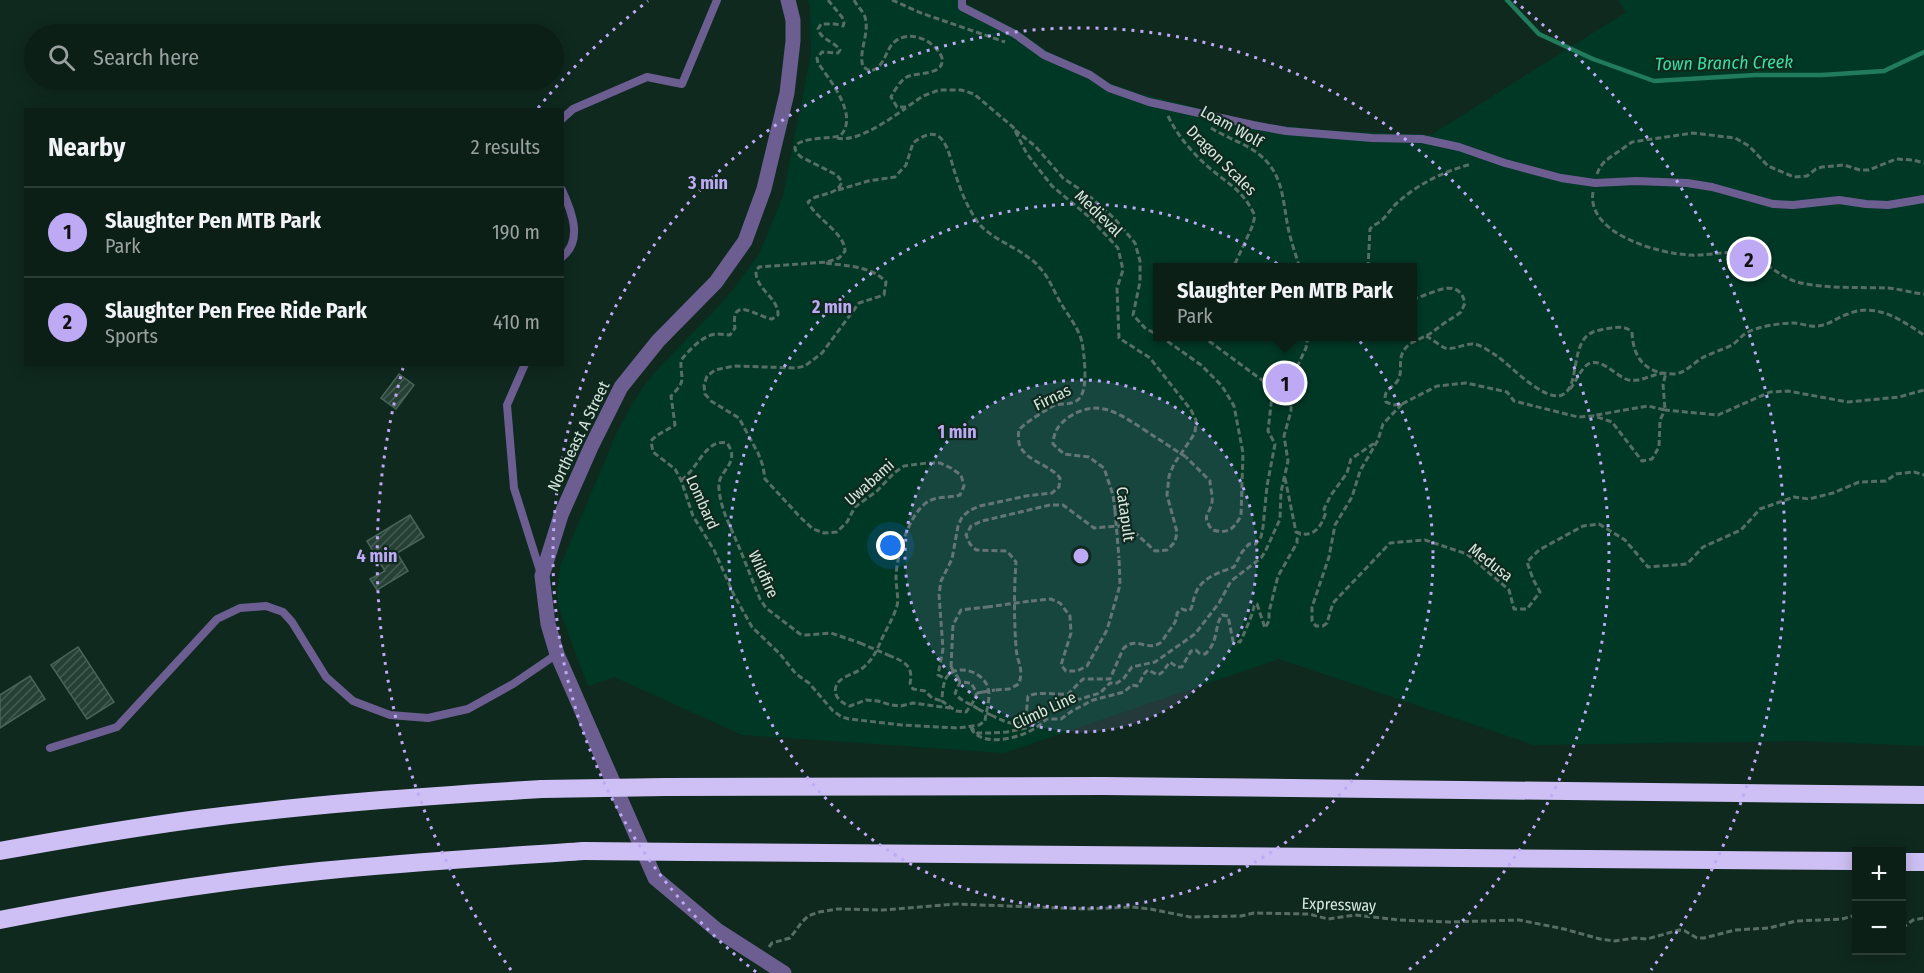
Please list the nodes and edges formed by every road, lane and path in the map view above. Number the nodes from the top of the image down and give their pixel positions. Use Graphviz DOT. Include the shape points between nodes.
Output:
graph roads {
  1 [pos="717,0"];
  2 [pos="788,0"];
  3 [pos="828,0"];
  4 [pos="854,0"];
  5 [pos="892,0"];
  6 [pos="962,0"];
  7 [pos="1006,42"];
  8 [pos="1161,105"];
  9 [pos="907,107"];
  10 [pos="564,117"];
  11 [pos="1208,126"];
  12 [pos="1013,127"];
  13 [pos="836,138"];
  14 [pos="1478,163"];
  15 [pos="835,191"];
  16 [pos="564,195"];
  17 [pos="1924,199"];
  18 [pos="564,255"];
  19 [pos="822,262"];
  20 [pos="1235,263"];
  21 [pos="1299,263"];
  22 [pos="1368,263"];
  23 [pos="1417,298"];
  24 [pos="1153,333"];
  25 [pos="1924,335"];
  26 [pos="1426,336"];
  27 [pos="1417,339"];
  28 [pos="1166,341"];
  29 [pos="1209,341"];
  30 [pos="1307,341"];
  31 [pos="1413,341"];
  32 [pos="524,366"];
  33 [pos="1666,373"];
  34 [pos="1924,390"];
  35 [pos="1567,392"];
  36 [pos="1402,404"];
  37 [pos="1665,410"];
  38 [pos="1594,416"];
  39 [pos="1378,441"];
  40 [pos="1924,475"];
  41 [pos="1285,477"];
  42 [pos="681,480"];
  43 [pos="1300,534"];
  44 [pos="542,576"];
  45 [pos="877,650"];
  46 [pos="557,654"];
  47 [pos="946,679"];
  48 [pos="960,682"];
  49 [pos="977,693"];
  50 [pos="942,701"];
  51 [pos="972,704"];
  52 [pos="952,708"];
  53 [pos="970,726"];
  54 [pos="50,748"];
  55 [pos="1924,795"];
  56 [pos="0,851"];
  57 [pos="1852,861"];
  58 [pos="1906,862"];
  59 [pos="1924,862"];
  60 [pos="1852,916"];
  61 [pos="1924,918"];
  62 [pos="0,920"];
  63 [pos="1906,924"];
  64 [pos="761,959"];
  65 [pos="783,973"];
  1 -- 10 [label="lane" via="682,84 647,77 573,109"];
  2 -- 44 [label="street, Northeast A Street" via="793,20 788,93 764,189 745,241 716,282 658,341 621,387 561,515"];
  3 -- 13 [label="path" via="844,21 843,26 825,23 818,29 822,37 840,50 835,54 822,52 818,58 845,109 845,127"];
  4 -- 9 [label="path" via="867,29 863,67 876,70 891,44 911,35 924,39 942,55 938,70 915,73 895,90 891,97 897,107"];
  5 -- 7 [label="path"];
  6 -- 8 [label="lane" via="962,7 1015,34 1044,55 1109,88"];
  8 -- 17 [label="lane" via="1286,131 1422,139 1540,173 1594,183 1687,183 1788,205 1839,200 1888,205"];
  8 -- 20 [label="path, Dragon Scales" via="1183,140 1204,164 1246,197 1255,216"];
  9 -- 12 [label="path, Medieval" via="939,90 961,90 974,94"];
  9 -- 13 [label="path, Medieval" via="869,130 843,140"];
  11 -- 21 [label="path, Loam Wolf" via="1256,151 1281,183 1289,234"];
  12 -- 24 [label="path, Catapult" via="1063,178 1115,219 1135,243 1140,282 1133,315"];
  12 -- 49 [label="path, Medieval, bridge" via="1034,165 1052,186 1118,248 1123,270 1117,288 1119,338 1150,358 1197,420 1195,433 1169,476 1167,495 1177,532 1175,542 1167,550 1155,551 1130,528 1094,528 1063,505 971,526 966,535 976,550 1007,551 1016,562 1016,650 1022,672 1019,684 1009,689"];
  13 -- 15 [label="path" via="806,139 796,149 801,157 837,175 842,182"];
  14 -- 22 [label="path" via="1442,173 1392,207 1370,229"];
  15 -- 19 [label="path, Lombard" via="816,195 808,202 846,246 839,258"];
  15 -- 47 [label="path, Firnas" via="895,177 906,165 913,143 926,134 935,134 948,148 955,175 975,218 986,231 1039,266 1080,335 1085,380 1081,396 1076,402 1054,406 1019,430 1021,449 1054,471 1060,478 1059,487 1052,493 970,510 958,526 952,559 939,594 943,648 938,675"];
  16 -- 18 [label="lane" via="575,225 569,251"];
  19 -- 42 [label="path, Lombard" via="759,267 757,282 776,305 778,315 772,320 740,310 735,314 734,332 710,335 681,360 681,386 671,396 675,425 651,441 653,452 675,469"];
  19 -- 45 [label="path, Uwabami" via="873,272 886,282 886,291 859,303 822,353 806,366 724,367 707,376 705,394 711,402 739,418 758,453 765,479 813,529 824,533 837,532 855,507 904,466 940,464 961,475 964,486 960,495 930,500 908,529 897,565 898,604"];
  23 -- 26 [label="path" via="1447,288 1464,297 1461,312"];
  25 -- 33 [label="path" via="1884,312 1868,310 1818,326 1779,324 1746,333 1681,372"];
  26 -- 27 [label="path"];
  26 -- 35 [label="path" via="1445,347 1473,344 1485,348 1530,384 1557,396"];
  28 -- 48 [label="path, Catapult, bridge" via="1201,365 1222,386 1234,406 1243,453 1241,516 1237,523 1228,531 1212,530 1205,516 1212,502 1210,481 1186,457 1118,413 1090,407 1077,412 1054,432 1053,444 1064,454 1089,457 1104,468 1113,495 1120,585 1107,630 1087,666 1066,671 1061,664 1071,633 1070,616 1060,603 1051,599 961,610 953,625 951,667"];
  29 -- 51 [label="path, bridge" via="1266,383 1272,396 1268,431 1275,444 1261,537 1256,544 1249,544 1234,567 1201,585 1191,609 1177,613 1161,642 1151,646 1136,642 1126,645 1110,679 1083,678 1068,694 1034,693 1028,696 1026,715 1015,724"];
  30 -- 41 [label="path" via="1297,367 1284,436 1288,461"];
  31 -- 36 [label="path" via="1404,349 1398,381 1385,394 1386,402"];
  32 -- 44 [label="lane" via="507,405 514,488"];
  33 -- 35 [label="path" via="1628,380 1607,366 1593,364 1585,366"];
  33 -- 35 [label="path" via="1643,365 1632,345 1629,329 1622,326 1600,330 1592,332 1580,347"];
  33 -- 37 [label="path"];
  34 -- 37 [label="path" via="1899,397 1848,402 1788,391 1770,392 1718,415"];
  36 -- 38 [label="path" via="1437,386 1466,383 1507,392 1514,401 1578,417"];
  36 -- 39 [label="path, Medusa" via="1383,424"];
  37 -- 38 [label="path" via="1648,406"];
  37 -- 38 [label="path" via="1660,420 1659,447 1652,459 1642,461 1612,422"];
  39 -- 40 [label="path, Medusa" via="1335,525 1312,607 1316,626 1327,622 1333,603 1390,543 1425,540 1467,554 1509,590 1514,609 1527,609 1540,592 1527,562 1539,550 1583,526 1599,524 1625,540 1648,567 1686,564 1703,547 1741,530 1760,509 1794,497 1809,499 1833,494 1859,482 1886,481 1896,474"];
  39 -- 43 [label="path" via="1351,459 1347,473 1324,509 1320,527 1311,535"];
  41 -- 43 [label="path" via="1296,532"];
  41 -- 53 [label="path" via="1280,519 1265,552 1231,581 1195,634 1155,662 1132,667 1118,683 1110,683 1100,693 1057,706 1026,728 977,733"];
  42 -- 45 [label="path, Wildfire, bridge" via="691,473 710,446 721,441 727,443 732,460 718,486 723,511 766,608 800,634 831,633"];
  42 -- 53 [label="path, Lombard" via="693,516 745,616 832,711 849,719"];
  43 -- 53 [label="path, Climb Line" via="1278,576 1265,628 1257,604 1242,639 1235,642 1228,616 1222,615 1209,651 1191,651 1182,667 1170,662 1158,675 1148,670 1137,686 1093,700 1061,719 1046,718 1035,729 1011,739 980,738"];
  44 -- 46 [label="street, Northeast A Street" via="548,624"];
  45 -- 50 [label="path, Wildfire, bridge" via="911,670 909,683 913,689"];
  45 -- 52 [label="path, Uwabami" via="865,667 838,684 835,691 840,703 850,706 866,700"];
  46 -- 54 [label="lane" via="468,709 428,718 390,715 353,701 326,677 283,612 266,606 240,608 217,619 117,727"];
  46 -- 64 [label="street, Northeast A Street" via="655,878 717,930"];
  47 -- 50 [label="path"];
  47 -- 53 [label="path" via="964,669 973,672 988,688 985,721"];
  48 -- 49 [label="path" via="971,682"];
  48 -- 51 [label="path" via="955,693 960,701"];
  49 -- 51 [label="path"];
  50 -- 52 [label="path"];
  51 -- 52 [label="path" via="966,712"];
  55 -- 56 [label="highway, bridge" via="1103,786 542,789 418,796 221,816"];
  57 -- 62 [label="highway, bridge" via="584,851 319,871 191,887"];
  58 -- 59 [label="highway"];
  60 -- 64 [label="path, Expressway" via="1796,921 1704,938 1679,930 1647,939 1615,940 1519,920 1399,920 1348,915 1328,919 1309,914 1254,913 1190,917 1132,907 956,904 837,909 808,916 790,938 772,943"];
  61 -- 63 [label="path"];
  64 -- 65 [label="street"];
}
